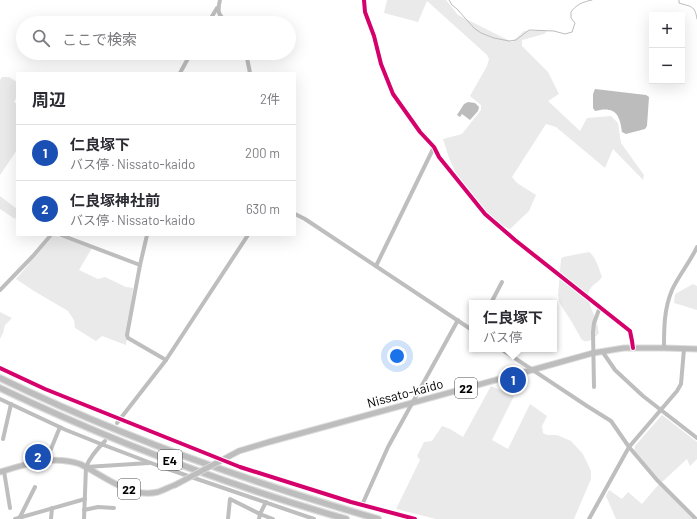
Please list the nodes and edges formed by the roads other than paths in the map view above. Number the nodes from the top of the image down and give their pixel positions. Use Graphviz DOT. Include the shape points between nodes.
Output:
graph roads {
  1 [pos="220,0"];
  2 [pos="364,0"];
  3 [pos="219,6"];
  4 [pos="213,16"];
  5 [pos="221,16"];
  6 [pos="187,60"];
  7 [pos="247,60"];
  8 [pos="181,72"];
  9 [pos="250,72"];
  10 [pos="434,147"];
  11 [pos="296,214"];
  12 [pos="50,236"];
  13 [pos="64,236"];
  14 [pos="147,236"];
  15 [pos="247,236"];
  16 [pos="697,247"];
  17 [pos="140,266"];
  18 [pos="376,266"];
  19 [pos="502,282"];
  20 [pos="0,290"];
  21 [pos="493,300"];
  22 [pos="600,307"];
  23 [pos="458,320"];
  24 [pos="469,328"];
  25 [pos="632,348"];
  26 [pos="664,348"];
  27 [pos="684,348"];
  28 [pos="697,349"];
  29 [pos="602,351"];
  30 [pos="505,352"];
  31 [pos="592,353"];
  32 [pos="166,360"];
  33 [pos="0,368"];
  34 [pos="532,370"];
  35 [pos="0,378"];
  36 [pos="594,387"];
  37 [pos="0,388"];
  38 [pos="0,399"];
  39 [pos="412,403"];
  40 [pos="11,404"];
  41 [pos="660,411"];
  42 [pos="118,421"];
  43 [pos="60,427"];
  44 [pos="697,438"];
  45 [pos="3,439"];
  46 [pos="103,443"];
  47 [pos="629,447"];
  48 [pos="46,460"];
  49 [pos="152,463"];
  50 [pos="86,467"];
  51 [pos="2,471"];
  52 [pos="35,486"];
  53 [pos="84,499"];
  54 [pos="266,502"];
  55 [pos="362,505"];
  56 [pos="10,508"];
  57 [pos="52,508"];
  58 [pos="114,508"];
  59 [pos="84,510"];
  60 [pos="260,517"];
  61 [pos="17,518"];
  62 [pos="51,519"];
  63 [pos="84,519"];
  64 [pos="228,519"];
  65 [pos="273,519"];
  66 [pos="314,519"];
  67 [pos="346,519"];
  68 [pos="378,519"];
  69 [pos="412,519"];
  70 [pos="589,519"];
  71 [pos="696,519"];
  1 -- 3 [label="street"];
  2 -- 10 [label="street" via="365,12 381,64 393,94"];
  3 -- 4 [label="street"];
  3 -- 5 [label="street"];
  6 -- 8 [label="street"];
  7 -- 9 [label="street"];
  10 -- 18 [label="street"];
  10 -- 22 [label="street" via="439,157 485,214"];
  11 -- 18 [label="street"];
  12 -- 20 [label="street"];
  13 -- 17 [label="street"];
  14 -- 17 [label="street"];
  15 -- 32 [label="street"];
  16 -- 26 [label="street" via="672,291 667,306"];
  17 -- 32 [label="street" via="127,336"];
  18 -- 23 [label="street"];
  19 -- 21 [label="street"];
  22 -- 25 [label="street" via="630,331"];
  22 -- 31 [label="street" via="593,328"];
  23 -- 24 [label="street"];
  23 -- 39 [label="street"];
  25 -- 26 [label="main road, Nissato-kaido / 22"];
  25 -- 29 [label="main road, Nissato-kaido / 22"];
  26 -- 27 [label="main road, Nissato-kaido / 22"];
  27 -- 28 [label="main road, Nissato-kaido / 22"];
  27 -- 41 [label="street" via="681,384"];
  29 -- 31 [label="main road, Nissato-kaido / 22"];
  29 -- 41 [label="street" via="614,370"];
  30 -- 34 [label="street"];
  31 -- 34 [label="main road, Nissato-kaido / 22"];
  31 -- 36 [label="street"];
  32 -- 42 [label="street"];
  33 -- 42 [label="street"];
  34 -- 39 [label="main road, Nissato-kaido / 22"];
  34 -- 47 [label="street" via="611,421"];
  35 -- 68 [label="highway, E4" via="101,423 196,461 292,494"];
  37 -- 67 [label="highway, E4" via="98,432 179,464"];
  38 -- 40 [label="street"];
  39 -- 50 [label="main road, Nissato-kaido / 22, bridge" via="239,451 158,492 127,489"];
  39 -- 55 [label="street" via="388,447"];
  40 -- 43 [label="street"];
  40 -- 45 [label="street"];
  41 -- 44 [label="street"];
  41 -- 47 [label="street"];
  42 -- 55 [label="street" via="240,467"];
  43 -- 46 [label="street"];
  43 -- 48 [label="street"];
  46 -- 49 [label="street"];
  46 -- 50 [label="street"];
  47 -- 70 [label="street"];
  47 -- 71 [label="street"];
  48 -- 50 [label="main road, 22" via="67,460"];
  48 -- 51 [label="main road, 22"];
  49 -- 50 [label="street"];
  49 -- 54 [label="street"];
  50 -- 53 [label="street"];
  51 -- 56 [label="street"];
  52 -- 61 [label="street"];
  53 -- 57 [label="street"];
  53 -- 59 [label="street"];
  54 -- 60 [label="street"];
  54 -- 66 [label="street"];
  55 -- 69 [label="street"];
  57 -- 61 [label="street"];
  57 -- 62 [label="street"];
  58 -- 59 [label="street" via="98,507"];
  59 -- 63 [label="street"];
  60 -- 64 [label="street" via="230,500"];
  60 -- 65 [label="street"];
}
